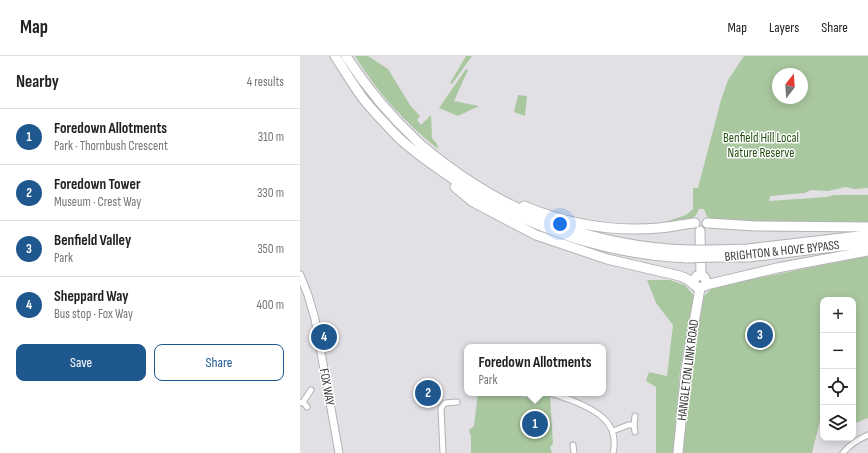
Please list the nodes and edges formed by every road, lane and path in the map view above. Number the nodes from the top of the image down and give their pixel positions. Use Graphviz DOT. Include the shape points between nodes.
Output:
graph roads {
  1 [pos="335,56"];
  2 [pos="346,56"];
  3 [pos="416,153"];
  4 [pos="463,177"];
  5 [pos="695,223"];
  6 [pos="707,223"];
  7 [pos="868,227"];
  8 [pos="700,231"];
  9 [pos="868,235"];
  10 [pos="868,243"];
  11 [pos="868,251"];
  12 [pos="688,254"];
  13 [pos="714,254"];
  14 [pos="300,275"];
  15 [pos="700,286"];
  16 [pos="311,390"];
  17 [pos="558,396"];
  18 [pos="302,402"];
  19 [pos="457,402"];
  20 [pos="307,407"];
  21 [pos="634,416"];
  22 [pos="634,425"];
  23 [pos="613,431"];
  24 [pos="635,432"];
  25 [pos="868,436"];
  26 [pos="573,445"];
  27 [pos="339,453"];
  28 [pos="443,453"];
  29 [pos="574,453"];
  30 [pos="613,453"];
  31 [pos="678,453"];
  32 [pos="843,453"];
  1 -- 3 [label="highway, BRIGHTON & HOVE BYPASS" via="365,101 394,134"];
  2 -- 4 [label="highway, BRIGHTON & HOVE BYPASS" via="362,81 388,112 418,143"];
  3 -- 12 [label="highway, BRIGHTON & HOVE BYPASS" via="468,190 527,221 556,232 627,251"];
  3 -- 15 [label="highway" via="473,202 536,235 607,259 680,276"];
  4 -- 5 [label="highway" via="533,209 577,223 634,229"];
  4 -- 12 [label="highway, BRIGHTON & HOVE BYPASS" via="494,197 564,228 608,240"];
  5 -- 6 [label="highway" via="700,219"];
  5 -- 8 [label="highway" via="695,228"];
  6 -- 7 [label="highway"];
  6 -- 8 [label="highway" via="706,229"];
  8 -- 15 [label="highway" via="700,275 695,278"];
  9 -- 13 [label="highway, BRIGHTON & HOVE BYPASS"];
  10 -- 13 [label="highway, BRIGHTON & HOVE BYPASS" via="748,257"];
  11 -- 15 [label="highway"];
  12 -- 13 [label="highway, BRIGHTON & HOVE BYPASS, bridge"];
  14 -- 27 [label="street, FOX WAY" via="315,319"];
  15 -- 31 [label="highway, HANGLETON LINK ROAD" via="686,370"];
  16 -- 18 [label="street"];
  17 -- 23 [label="street" via="603,416"];
  18 -- 20 [label="street"];
  19 -- 28 [label="street" via="445,403 442,408"];
  21 -- 22 [label="street"];
  22 -- 23 [label="street"];
  22 -- 24 [label="street"];
  23 -- 30 [label="street"];
  25 -- 32 [label="street" via="853,443"];
  26 -- 29 [label="street"];
}
